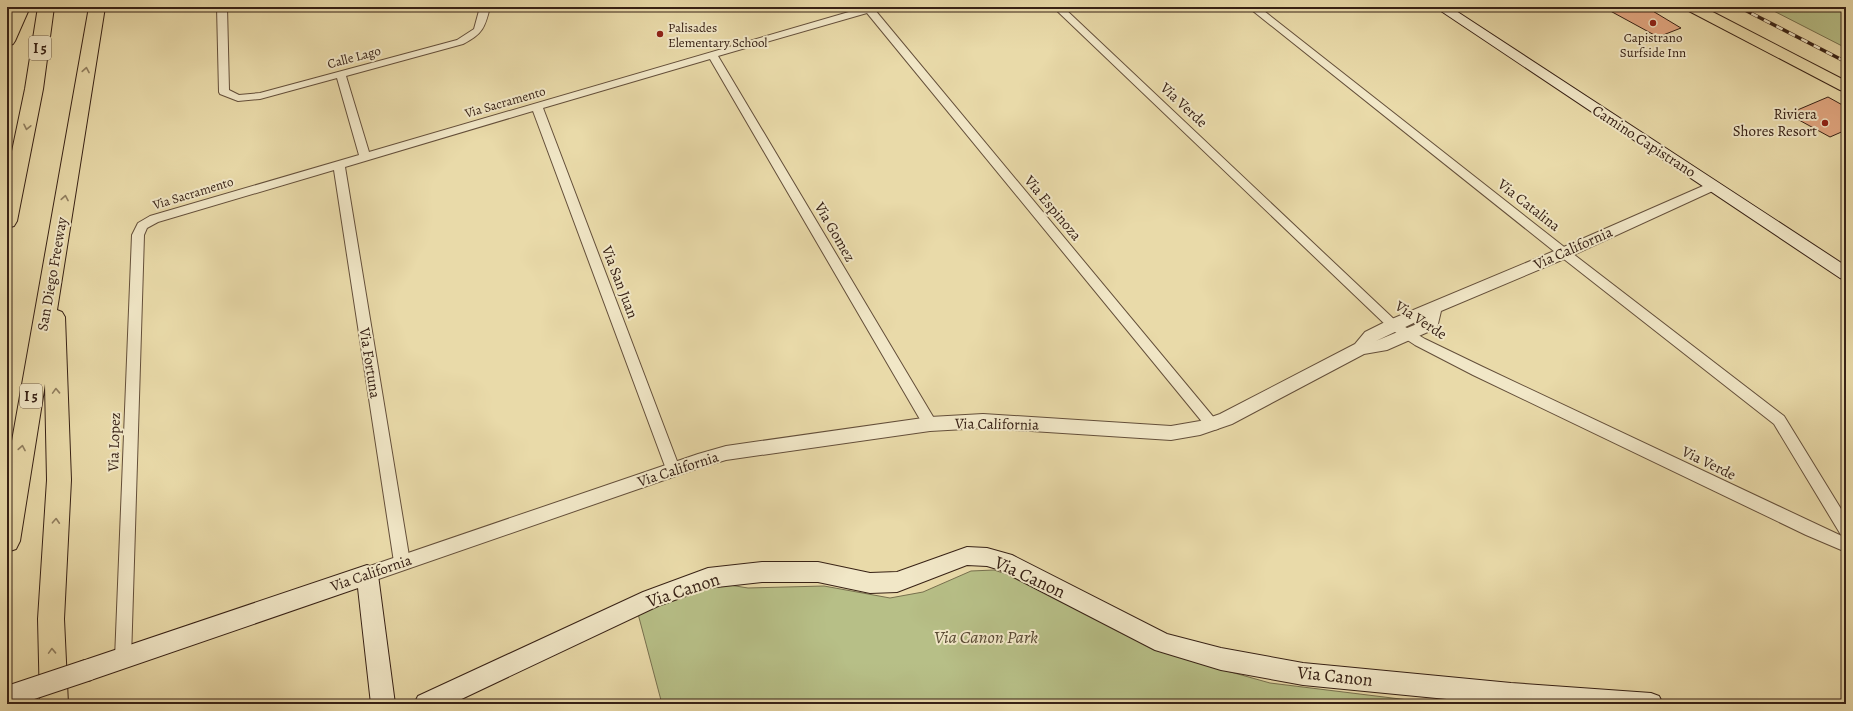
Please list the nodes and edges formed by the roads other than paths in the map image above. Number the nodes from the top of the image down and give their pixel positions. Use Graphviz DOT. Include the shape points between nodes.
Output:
graph roads {
  1 [pos="22,7"];
  2 [pos="46,7"];
  3 [pos="97,7"];
  4 [pos="222,7"];
  5 [pos="485,7"];
  6 [pos="1058,7"];
  7 [pos="1253,7"];
  8 [pos="1441,7"];
  9 [pos="1692,7"];
  10 [pos="873,8"];
  11 [pos="7,41"];
  12 [pos="713,56"];
  13 [pos="341,74"];
  14 [pos="1846,87"];
  15 [pos="537,107"];
  16 [pos="365,157"];
  17 [pos="339,164"];
  18 [pos="1712,186"];
  19 [pos="7,221"];
  20 [pos="142,226"];
  21 [pos="1564,253"];
  22 [pos="53,264"];
  23 [pos="1846,274"];
  24 [pos="1434,308"];
  25 [pos="1393,325"];
  26 [pos="1408,334"];
  27 [pos="1361,348"];
  28 [pos="930,424"];
  29 [pos="1213,425"];
  30 [pos="673,469"];
  31 [pos="1846,530"];
  32 [pos="7,541"];
  33 [pos="1846,545"];
  34 [pos="402,562"];
  35 [pos="367,575"];
  36 [pos="123,659"];
  37 [pos="1511,694"];
  38 [pos="7,697"];
  39 [pos="1641,703"];
  40 [pos="54,704"];
  41 [pos="382,704"];
  42 [pos="426,704"];
  43 [pos="1536,704"];
  1 -- 11 [label="highway"];
  2 -- 19 [label="highway, I 5, one-way" via="34,89"];
  22 -- 3 [label="highway, San Diego Freeway / I 5, one-way"];
  4 -- 13 [label="street, Calle Lago" via="224,92 238,98 260,96"];
  5 -- 13 [label="street, Calle Lago" via="474,36"];
  6 -- 25 [label="street, Via Verde"];
  7 -- 21 [label="street, Via Catalina"];
  8 -- 18 [label="main road, Camino Capistrano"];
  9 -- 14 [label="main road"];
  10 -- 12 [label="street, Via Sacramento"];
  10 -- 29 [label="street, Via Espinoza"];
  12 -- 15 [label="street, Via Sacramento"];
  12 -- 28 [label="street, Via Gomez"];
  13 -- 16 [label="street"];
  15 -- 16 [label="street, Via Sacramento"];
  15 -- 30 [label="street, Via San Juan"];
  16 -- 17 [label="street, Via Sacramento"];
  17 -- 20 [label="street, Via Sacramento" via="154,218"];
  17 -- 34 [label="street, Via Fortuna"];
  18 -- 21 [label="street, Via California"];
  18 -- 23 [label="main road, Camino Capistrano"];
  20 -- 36 [label="street, Via Lopez" via="138,235"];
  21 -- 24 [label="street, Via California"];
  21 -- 31 [label="street, Via Catalina" via="1780,420"];
  32 -- 22 [label="highway, San Diego Freeway / I 5, one-way"];
  40 -- 22 [label="highway, one-way" via="51,619 59,480"];
  24 -- 25 [label="street, Via California"];
  24 -- 26 [label="street, Via California" via="1431,324"];
  25 -- 26 [label="street, Via Verde"];
  25 -- 27 [label="street, Via California" via="1371,336"];
  26 -- 27 [label="street, Via California" via="1381,346"];
  26 -- 33 [label="street, Via Verde" via="1478,371"];
  27 -- 29 [label="street, Via California"];
  28 -- 29 [label="street, Via California" via="983,421 1171,433"];
  28 -- 30 [label="street, Via California" via="726,454"];
  30 -- 34 [label="street, Via California"];
  34 -- 35 [label="street, Via California"];
  35 -- 36 [label="main road, Via California"];
  35 -- 41 [label="main road"];
  36 -- 38 [label="main road, Via California, bridge"];
  37 -- 39 [label="main road, Via Canon"];
  37 -- 42 [label="main road, Via Canon" via="1303,674 1221,659 1162,643 1005,562 987,556 967,556 897,582 870,583 818,572 762,572 708,578 651,599"];
  37 -- 43 [label="main road"];
}
